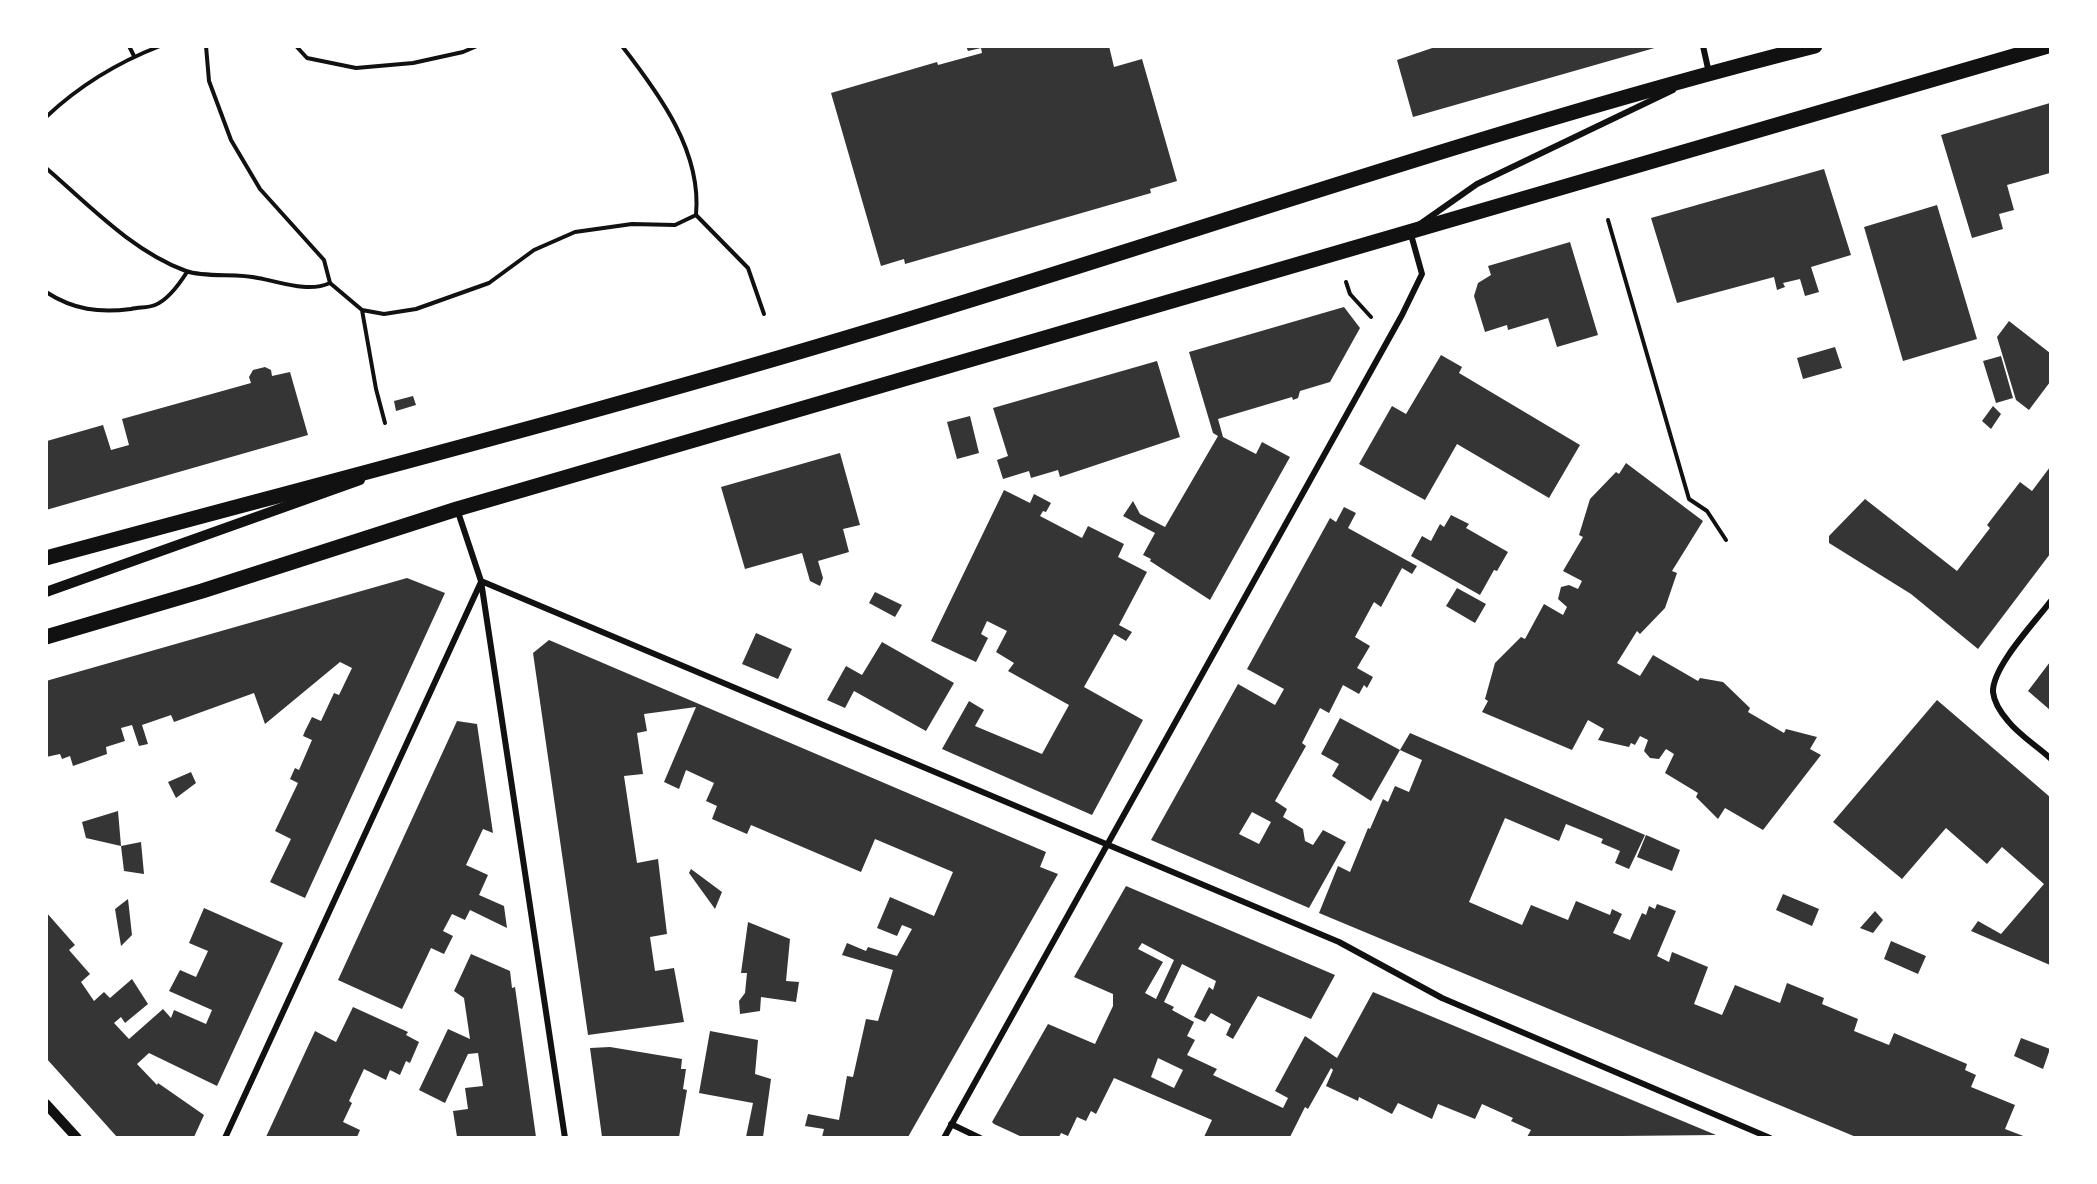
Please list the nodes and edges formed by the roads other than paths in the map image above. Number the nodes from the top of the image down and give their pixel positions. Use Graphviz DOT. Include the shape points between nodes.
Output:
graph roads {
  1 [pos="1703,46"];
  2 [pos="1815,46"];
  3 [pos="2048,46"];
  4 [pos="1711,72"];
  5 [pos="1410,231"];
  6 [pos="440,452"];
  7 [pos="457,509"];
  8 [pos="46,558"];
  9 [pos="481,581"];
  10 [pos="46,592"];
  11 [pos="2050,602"];
  12 [pos="46,637"];
  13 [pos="2050,758"];
  14 [pos="1109,844"];
  15 [pos="46,1104"];
  16 [pos="951,1124"];
  17 [pos="77,1137"];
  18 [pos="225,1137"];
  19 [pos="565,1137"];
  20 [pos="944,1137"];
  21 [pos="980,1137"];
  22 [pos="1770,1137"];
  1 -- 4 [label="street"];
  2 -- 4 [label="main road"];
  3 -- 5 [label="main road"];
  4 -- 5 [label="street" via="1477,184"];
  4 -- 6 [label="main road" via="1390,166 871,330"];
  5 -- 7 [label="main road"];
  5 -- 14 [label="street" via="1422,274"];
  6 -- 8 [label="main road"];
  6 -- 10 [label="street"];
  7 -- 9 [label="street"];
  7 -- 12 [label="main road"];
  9 -- 14 [label="street"];
  9 -- 18 [label="street"];
  9 -- 19 [label="street"];
  11 -- 13 [label="street" via="2003,665 1993,693 2008,722"];
  14 -- 16 [label="street"];
  14 -- 22 [label="street" via="1339,942 1442,998"];
  15 -- 17 [label="street"];
  16 -- 20 [label="street"];
  16 -- 21 [label="street"];
}
